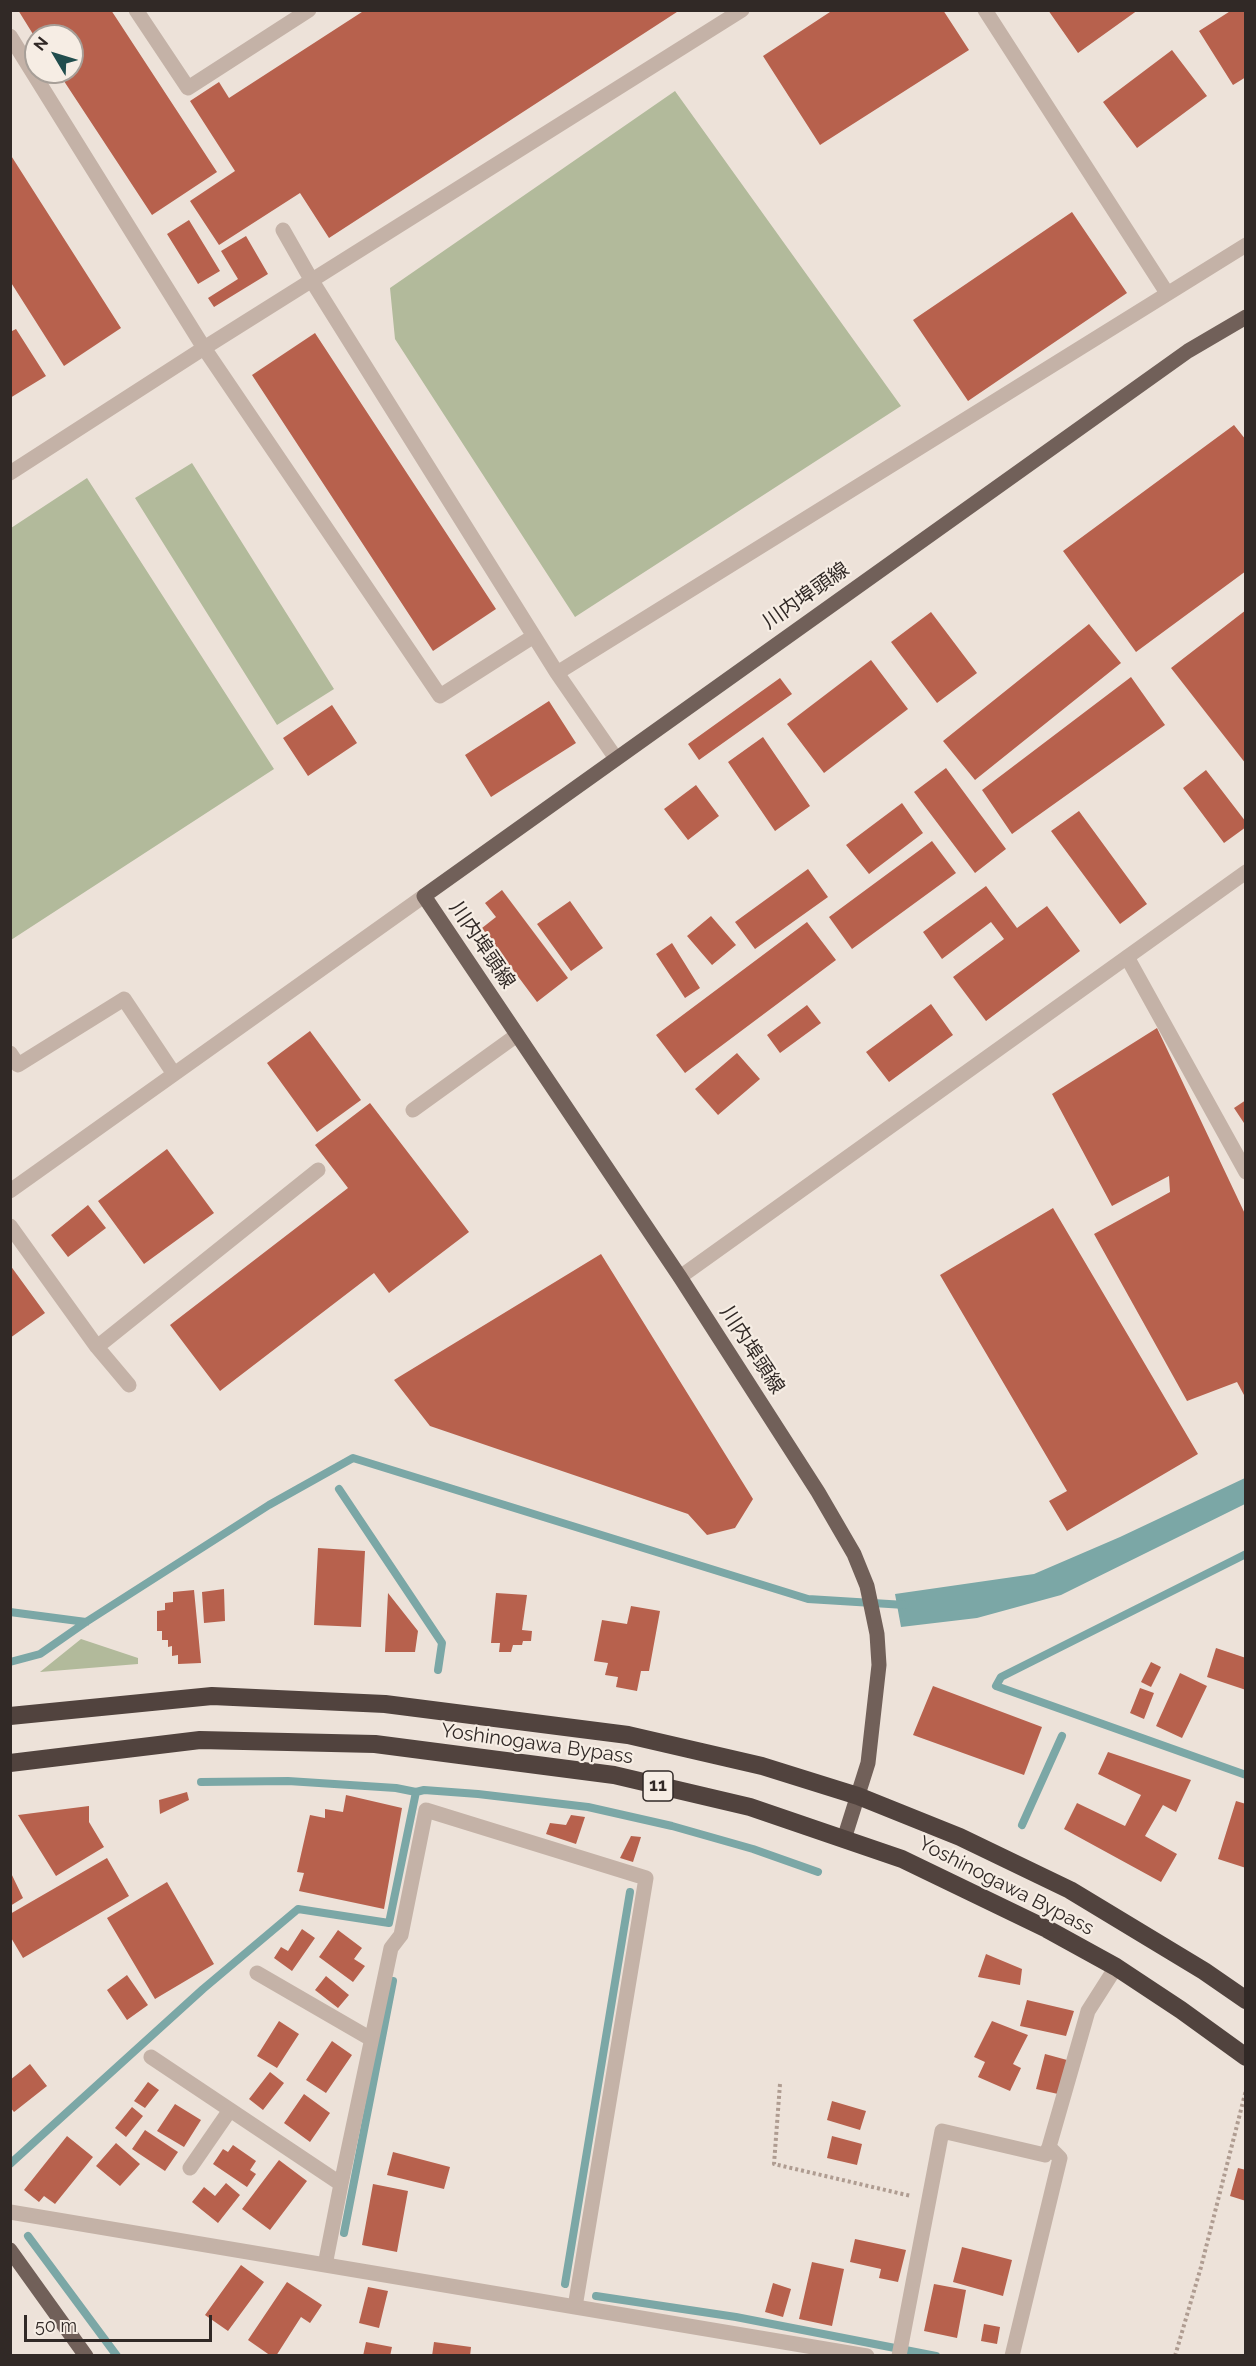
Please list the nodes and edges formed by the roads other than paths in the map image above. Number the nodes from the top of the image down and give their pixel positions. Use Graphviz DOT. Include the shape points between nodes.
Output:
graph roads {
  1 [pos="136,10"];
  2 [pos="309,10"];
  3 [pos="742,10"];
  4 [pos="985,10"];
  5 [pos="10,36"];
  6 [pos="283,230"];
  7 [pos="1245,245"];
  8 [pos="312,281"];
  9 [pos="1167,293"];
  10 [pos="1245,317"];
  11 [pos="204,348"];
  12 [pos="10,473"];
  13 [pos="534,636"];
  14 [pos="557,673"];
  15 [pos="615,757"];
  16 [pos="1245,872"];
  17 [pos="424,896"];
  18 [pos="1127,957"];
  19 [pos="517,1035"];
  20 [pos="10,1053"];
  21 [pos="174,1074"];
  22 [pos="413,1110"];
  23 [pos="318,1170"];
  24 [pos="1245,1172"];
  25 [pos="10,1191"];
  26 [pos="10,1226"];
  27 [pos="680,1277"];
  28 [pos="97,1347"];
  29 [pos="129,1385"];
  30 [pos="10,1716"];
  31 [pos="10,1763"];
  32 [pos="858,1796"];
  33 [pos="844,1839"];
  34 [pos="1116,1967"];
  35 [pos="257,1973"];
  36 [pos="1245,2000"];
  37 [pos="371,2039"];
  38 [pos="151,2057"];
  39 [pos="1245,2057"];
  40 [pos="230,2110"];
  41 [pos="1049,2147"];
  42 [pos="190,2168"];
  43 [pos="341,2184"];
  44 [pos="10,2212"];
  45 [pos="10,2250"];
  46 [pos="325,2265"];
  47 [pos="575,2307"];
  48 [pos="86,2355"];
  49 [pos="867,2355"];
  50 [pos="899,2355"];
  51 [pos="1012,2355"];
  1 -- 2 [label="street" via="188,88"];
  3 -- 8 [label="street"];
  4 -- 9 [label="street"];
  5 -- 11 [label="street"];
  6 -- 8 [label="street"];
  7 -- 9 [label="street"];
  8 -- 11 [label="street"];
  8 -- 13 [label="street"];
  9 -- 14 [label="street"];
  10 -- 15 [label="main road, 川内埠頭線" via="1188,351"];
  11 -- 12 [label="street"];
  11 -- 13 [label="street" via="440,696"];
  13 -- 14 [label="street"];
  14 -- 15 [label="street"];
  15 -- 17 [label="main road, 川内埠頭線"];
  16 -- 18 [label="street"];
  17 -- 19 [label="main road, 川内埠頭線"];
  17 -- 21 [label="street"];
  18 -- 24 [label="street"];
  18 -- 27 [label="street"];
  19 -- 22 [label="street"];
  19 -- 27 [label="main road, 川内埠頭線"];
  20 -- 21 [label="street" via="18,1065 124,999"];
  21 -- 25 [label="street"];
  23 -- 28 [label="street"];
  26 -- 28 [label="street"];
  27 -- 32 [label="main road, 川内埠頭線" via="818,1492 854,1554 867,1586 879,1665 868,1762"];
  28 -- 29 [label="street"];
  30 -- 32 [label="highway, Yoshinogawa Bypass / 11" via="212,1696 385,1704 628,1735 762,1766"];
  31 -- 33 [label="highway, Yoshinogawa Bypass / 11" via="200,1740 375,1744 614,1775 750,1807"];
  32 -- 33 [label="main road, 川内埠頭線"];
  32 -- 36 [label="highway, Yoshinogawa Bypass / 11" via="960,1837 1070,1890"];
  33 -- 34 [label="highway, Yoshinogawa Bypass / 11" via="902,1858"];
  34 -- 39 [label="highway, Yoshinogawa Bypass / 11"];
  34 -- 41 [label="street" via="1088,2010"];
  35 -- 37 [label="street"];
  37 -- 43 [label="street"];
  37 -- 47 [label="street" via="391,1948 401,1935 426,1810 646,1878"];
  38 -- 40 [label="street"];
  40 -- 42 [label="street"];
  40 -- 43 [label="street"];
  41 -- 50 [label="street" via="1045,2155 942,2131"];
  41 -- 51 [label="street" via="1060,2158"];
  43 -- 46 [label="street"];
  44 -- 46 [label="street"];
  45 -- 48 [label="main road"];
  46 -- 47 [label="street"];
  47 -- 49 [label="street"];
}
